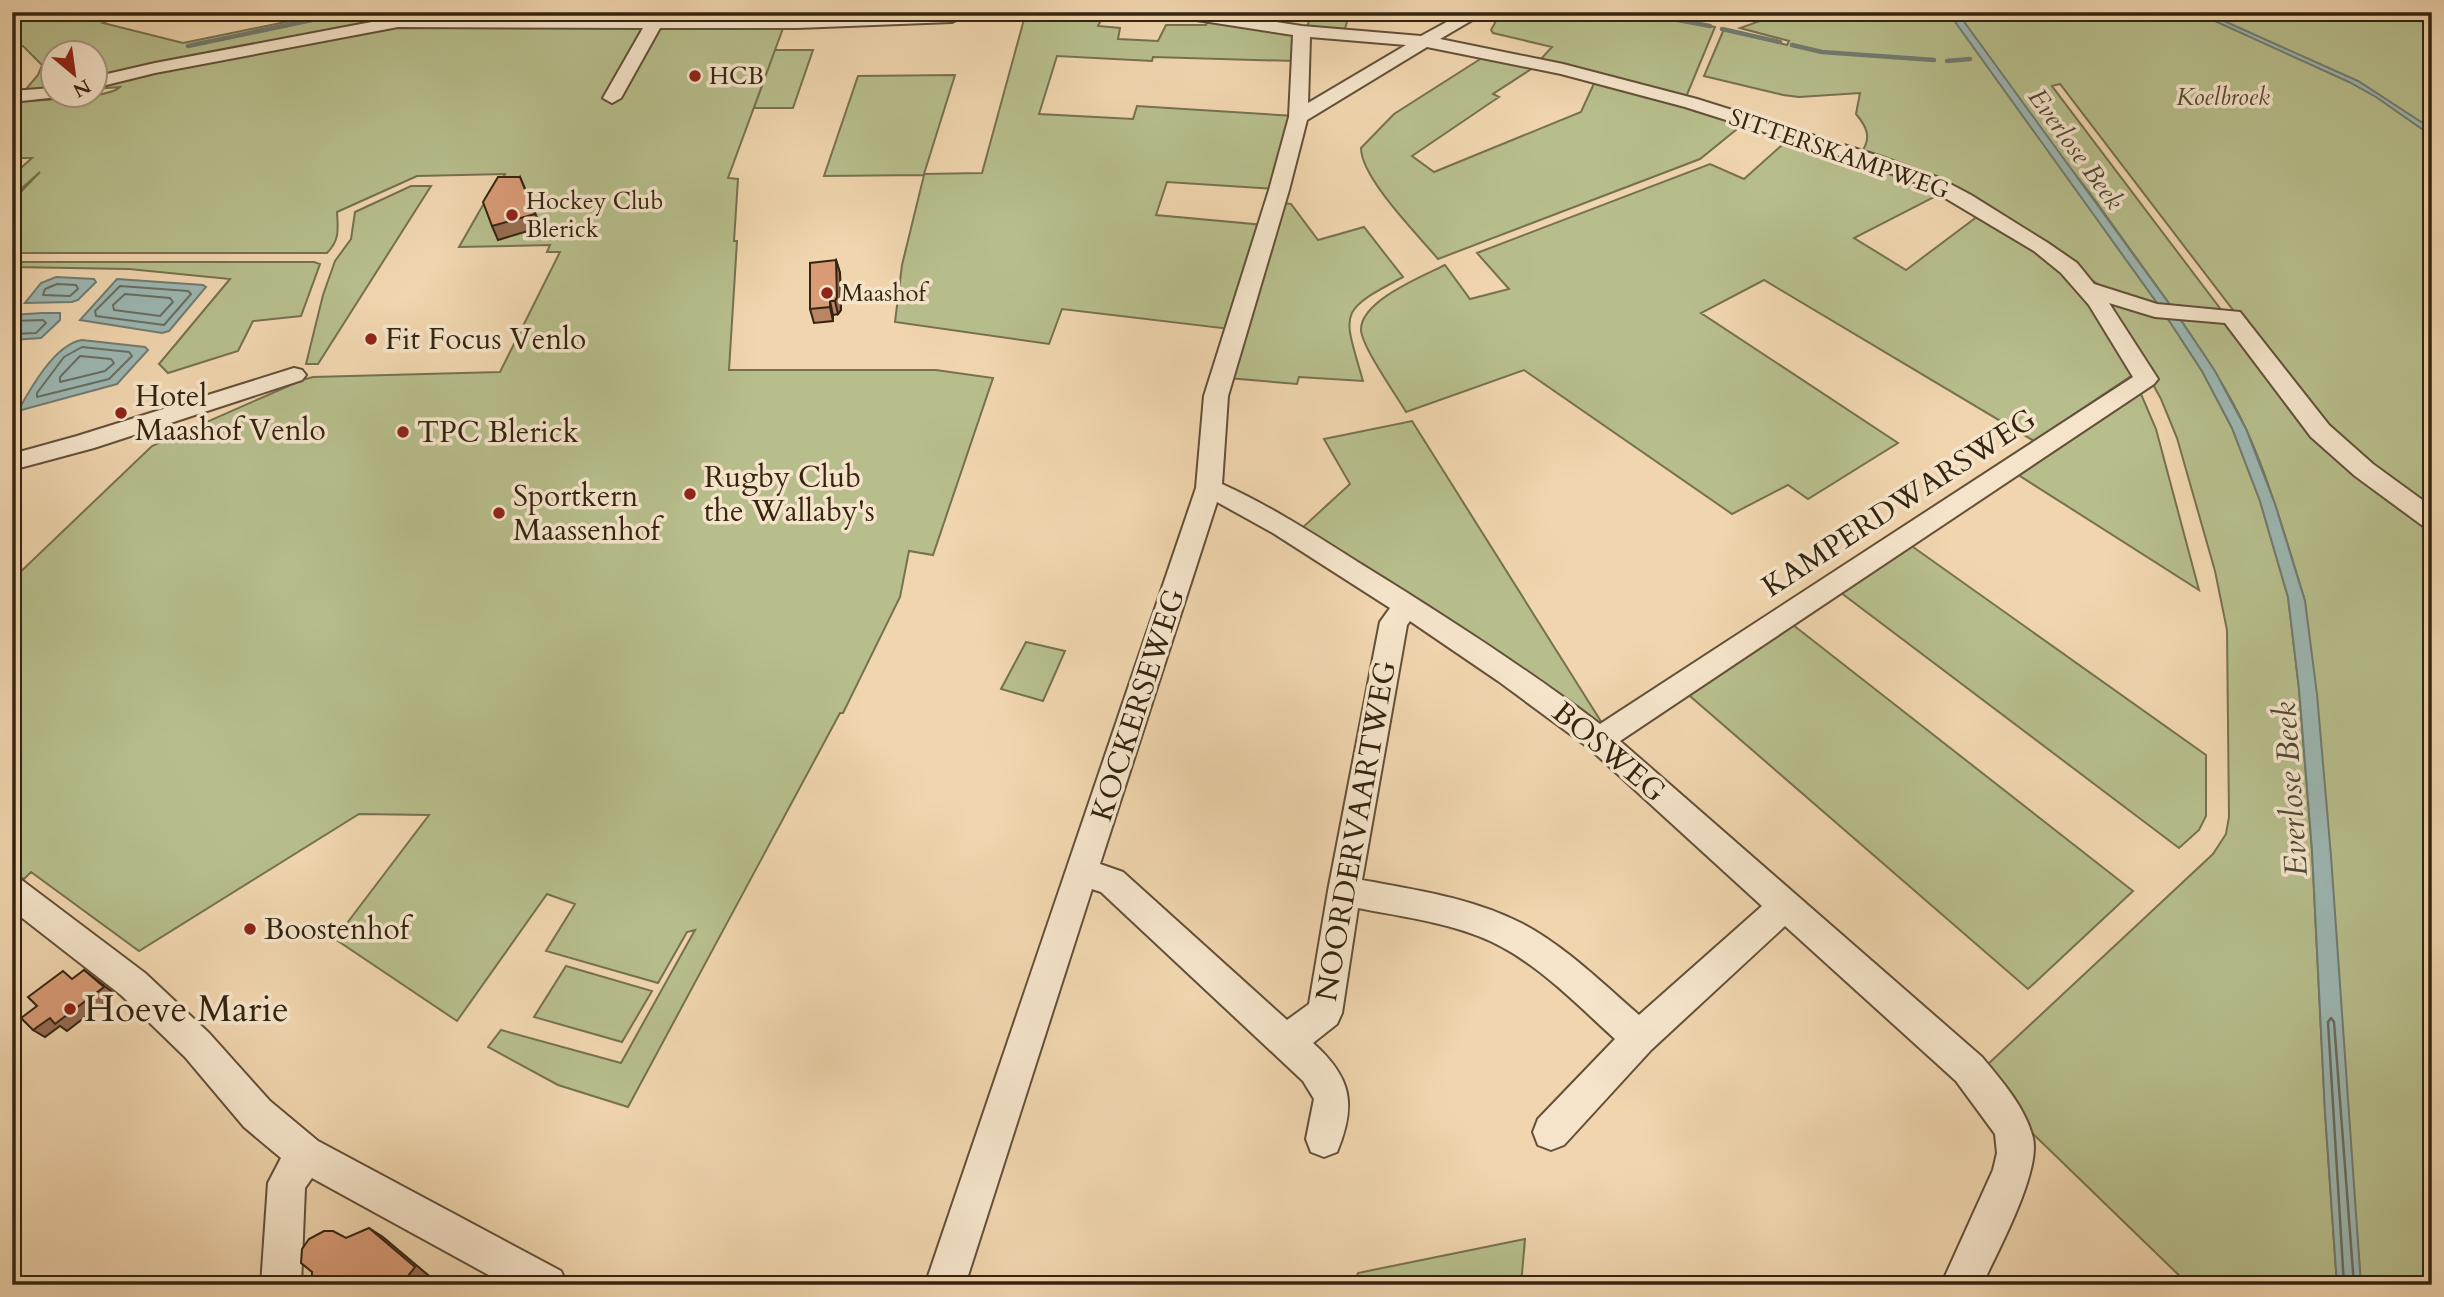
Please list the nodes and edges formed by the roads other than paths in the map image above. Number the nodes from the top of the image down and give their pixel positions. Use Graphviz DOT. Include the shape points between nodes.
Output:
graph roads {
  1 [pos="964,12"];
  2 [pos="1177,12"];
  3 [pos="1478,12"];
  4 [pos="655,21"];
  5 [pos="1302,31"];
  6 [pos="1424,41"];
  7 [pos="108,80"];
  8 [pos="38,94"];
  9 [pos="12,97"];
  10 [pos="612,98"];
  11 [pos="1298,117"];
  12 [pos="2089,289"];
  13 [pos="294,375"];
  14 [pos="12,462"];
  15 [pos="1209,488"];
  16 [pos="2432,520"];
  17 [pos="1408,605"];
  18 [pos="1599,740"];
  19 [pos="1083,872"];
  20 [pos="12,891"];
  21 [pos="1344,891"];
  22 [pos="1785,906"];
  23 [pos="1639,1038"];
  24 [pos="1284,1042"];
  25 [pos="1551,1132"];
  26 [pos="1324,1139"];
  27 [pos="305,1154"];
  28 [pos="281,1285"];
  29 [pos="547,1285"];
  30 [pos="945,1285"];
  31 [pos="1961,1285"];
  1 -- 4 [label="street" via="952,17 797,23"];
  2 -- 5 [label="street, SITTERSKAMPWEG"];
  3 -- 6 [label="street"];
  4 -- 7 [label="street" via="398,22"];
  4 -- 10 [label="street"];
  5 -- 6 [label="street, SITTERSKAMPWEG"];
  5 -- 11 [label="street, KOCKERSEWEG"];
  6 -- 11 [label="street"];
  6 -- 12 [label="street, SITTERSKAMPWEG" via="1563,69 1691,103 1908,173 1964,199 2041,247"];
  8 -- 9 [label="street"];
  11 -- 15 [label="street, KOCKERSEWEG" via="1216,396"];
  12 -- 16 [label="street, SITTERSKAMPWEG" via="2155,310 2232,317 2320,431"];
  12 -- 18 [label="street, KAMPERDWARSWEG" via="2146,379"];
  13 -- 14 [label="street"];
  15 -- 17 [label="street, BOSWEG" via="1245,504"];
  15 -- 19 [label="street, KOCKERSEWEG"];
  17 -- 18 [label="street, BOSWEG" via="1511,673"];
  17 -- 21 [label="street, NOORDERVAARTWEG" via="1394,622"];
  18 -- 22 [label="street, BOSWEG"];
  19 -- 24 [label="street" via="1112,882"];
  19 -- 30 [label="street, KOCKERSEWEG"];
  20 -- 27 [label="street" via="133,984 197,1045 257,1114"];
  21 -- 23 [label="street" via="1492,925 1544,956"];
  21 -- 24 [label="street, NOORDERVAARTWEG" via="1325,1013"];
  22 -- 23 [label="street"];
  22 -- 31 [label="street, BOSWEG" via="1969,1069 1998,1103 2015,1142 2013,1170"];
  23 -- 25 [label="street"];
  24 -- 26 [label="street" via="1316,1069 1332,1096"];
  27 -- 28 [label="street" via="287,1182"];
  27 -- 29 [label="street"];
}
